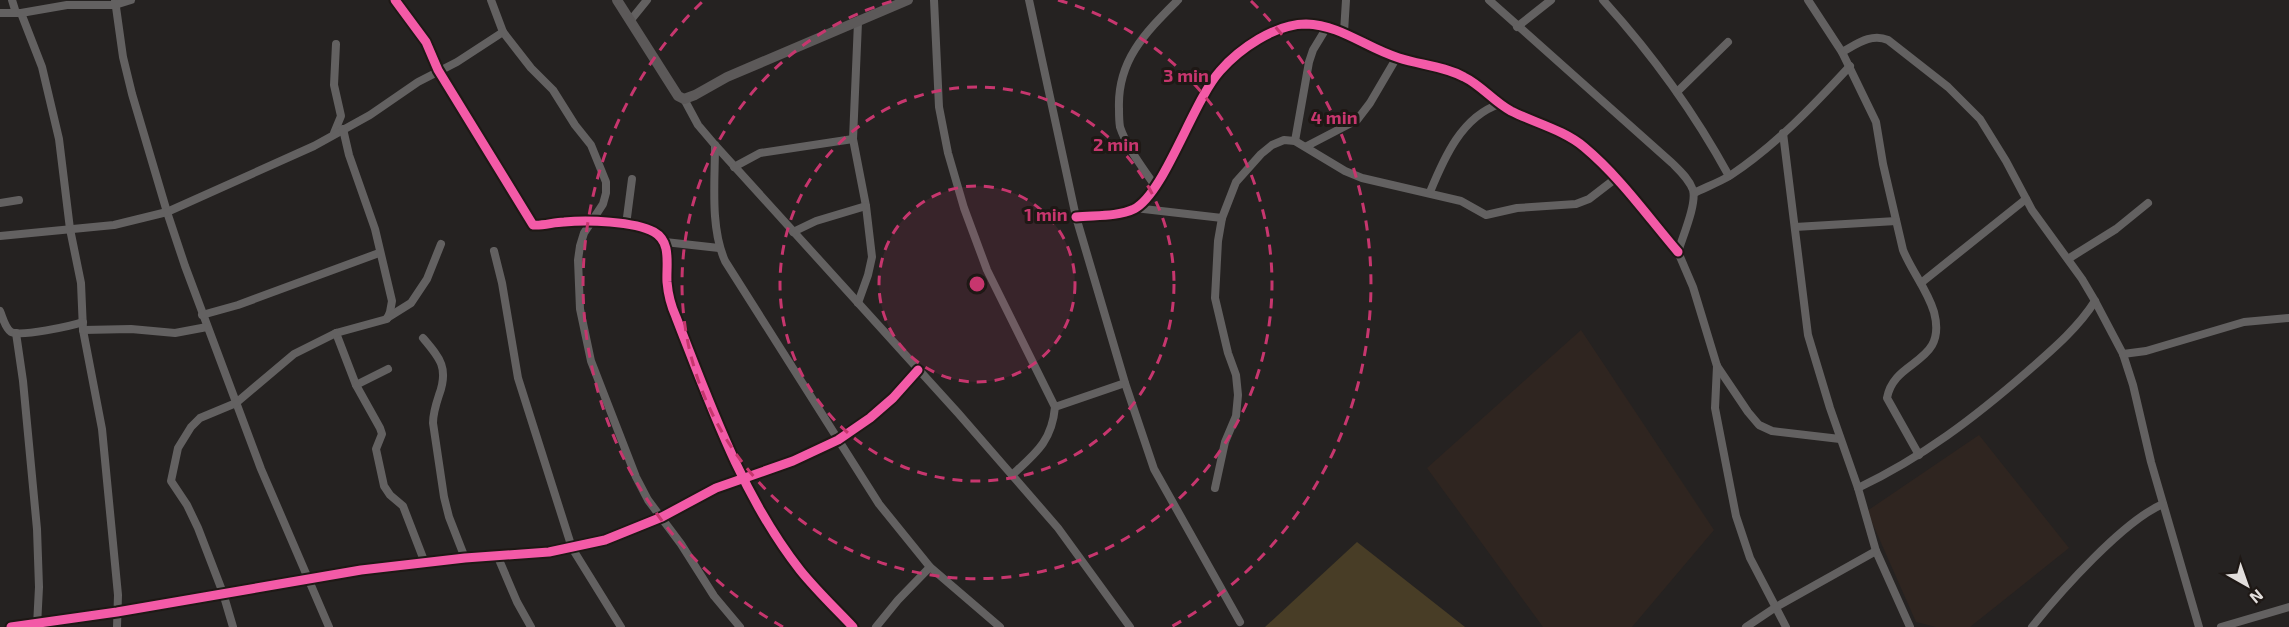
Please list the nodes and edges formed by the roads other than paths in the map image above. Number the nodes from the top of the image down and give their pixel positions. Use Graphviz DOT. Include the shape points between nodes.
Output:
graph roads {
  1 [pos="12,0"];
  2 [pos="131,0"];
  3 [pos="395,0"];
  4 [pos="491,0"];
  5 [pos="617,0"];
  6 [pos="646,0"];
  7 [pos="908,0"];
  8 [pos="934,0"];
  9 [pos="1029,0"];
  10 [pos="1178,0"];
  11 [pos="1346,0"];
  12 [pos="1489,0"];
  13 [pos="1551,0"];
  14 [pos="1603,0"];
  15 [pos="1808,0"];
  16 [pos="115,3"];
  17 [pos="0,13"];
  18 [pos="19,13"];
  19 [pos="630,21"];
  20 [pos="858,22"];
  21 [pos="1327,27"];
  22 [pos="1517,27"];
  23 [pos="503,32"];
  24 [pos="1344,32"];
  25 [pos="1728,42"];
  26 [pos="336,44"];
  27 [pos="1842,52"];
  28 [pos="1397,57"];
  29 [pos="1850,66"];
  30 [pos="438,70"];
  31 [pos="1677,92"];
  32 [pos="684,99"];
  33 [pos="1500,104"];
  34 [pos="343,129"];
  35 [pos="1784,133"];
  36 [pos="333,134"];
  37 [pos="853,140"];
  38 [pos="1295,141"];
  39 [pos="715,145"];
  40 [pos="1307,146"];
  41 [pos="734,167"];
  42 [pos="1729,176"];
  43 [pos="632,179"];
  44 [pos="1616,179"];
  45 [pos="1155,186"];
  46 [pos="1430,192"];
  47 [pos="1694,193"];
  48 [pos="2026,199"];
  49 [pos="19,200"];
  50 [pos="0,203"];
  51 [pos="2148,203"];
  52 [pos="866,206"];
  53 [pos="1135,208"];
  54 [pos="167,212"];
  55 [pos="1076,217"];
  56 [pos="1222,218"];
  57 [pos="1896,221"];
  58 [pos="591,222"];
  59 [pos="626,225"];
  60 [pos="1795,227"];
  61 [pos="70,229"];
  62 [pos="794,232"];
  63 [pos="0,236"];
  64 [pos="665,242"];
  65 [pos="441,244"];
  66 [pos="719,248"];
  67 [pos="494,251"];
  68 [pos="1678,252"];
  69 [pos="379,253"];
  70 [pos="2068,259"];
  71 [pos="1921,283"];
  72 [pos="2095,301"];
  73 [pos="858,303"];
  74 [pos="0,311"];
  75 [pos="202,315"];
  76 [pos="2289,318"];
  77 [pos="387,319"];
  78 [pos="83,326"];
  79 [pos="207,327"];
  80 [pos="16,333"];
  81 [pos="336,333"];
  82 [pos="423,338"];
  83 [pos="2123,354"];
  84 [pos="1717,366"];
  85 [pos="388,369"];
  86 [pos="918,370"];
  87 [pos="1125,383"];
  88 [pos="356,386"];
  89 [pos="236,403"];
  90 [pos="1054,407"];
  91 [pos="1840,439"];
  92 [pos="838,440"];
  93 [pos="1919,455"];
  94 [pos="1012,475"];
  95 [pos="744,477"];
  96 [pos="1215,488"];
  97 [pos="1858,488"];
  98 [pos="2163,504"];
  99 [pos="662,517"];
  100 [pos="572,548"];
  101 [pos="1876,551"];
  102 [pos="497,555"];
  103 [pos="465,558"];
  104 [pos="425,563"];
  105 [pos="930,567"];
  106 [pos="307,578"];
  107 [pos="223,593"];
  108 [pos="1776,607"];
  109 [pos="2289,607"];
  110 [pos="117,612"];
  111 [pos="1240,622"];
  112 [pos="36,625"];
  113 [pos="11,627"];
  114 [pos="117,627"];
  115 [pos="233,627"];
  116 [pos="329,627"];
  117 [pos="531,627"];
  118 [pos="621,627"];
  119 [pos="740,627"];
  120 [pos="853,627"];
  121 [pos="876,627"];
  122 [pos="1000,627"];
  123 [pos="1130,627"];
  124 [pos="1746,627"];
  125 [pos="1786,627"];
  126 [pos="1910,627"];
  127 [pos="2032,627"];
  128 [pos="2199,627"];
  129 [pos="2221,627"];
  1 -- 18 [label="street"];
  2 -- 16 [label="street"];
  3 -- 30 [label="street" via="426,42"];
  4 -- 23 [label="street"];
  5 -- 19 [label="street"];
  6 -- 19 [label="street"];
  7 -- 20 [label="street"];
  8 -- 90 [label="street" via="939,106 964,208 987,270"];
  9 -- 55 [label="street"];
  10 -- 45 [label="street" via="1133,50 1122,73 1120,126"];
  11 -- 24 [label="street"];
  12 -- 22 [label="street"];
  13 -- 22 [label="street"];
  14 -- 31 [label="street" via="1640,41"];
  15 -- 27 [label="street"];
  16 -- 18 [label="street"];
  16 -- 54 [label="street" via="123,57"];
  17 -- 18 [label="street"];
  18 -- 61 [label="street" via="42,67 52,103"];
  19 -- 32 [label="street" via="678,96"];
  20 -- 32 [label="street"];
  20 -- 37 [label="street"];
  21 -- 24 [label="street"];
  21 -- 38 [label="street" via="1309,63"];
  21 -- 45 [label="street" via="1287,27 1242,51 1220,70 1203,93"];
  22 -- 47 [label="street" via="1672,163"];
  23 -- 30 [label="street"];
  23 -- 58 [label="street" via="553,90 591,145 606,182 606,193"];
  24 -- 28 [label="street"];
  25 -- 31 [label="street"];
  26 -- 36 [label="street" via="334,85 341,116"];
  27 -- 29 [label="street"];
  27 -- 48 [label="street" via="1880,37 1948,87 1980,119"];
  28 -- 33 [label="street" via="1466,77"];
  28 -- 40 [label="street" via="1357,120"];
  29 -- 35 [label="street"];
  29 -- 57 [label="street" via="1876,122"];
  30 -- 34 [label="street"];
  30 -- 58 [label="street" via="533,225"];
  31 -- 42 [label="street"];
  32 -- 39 [label="street"];
  33 -- 44 [label="street" via="1582,146"];
  33 -- 46 [label="street" via="1480,112 1463,132"];
  34 -- 36 [label="street"];
  34 -- 69 [label="street"];
  35 -- 42 [label="street"];
  35 -- 60 [label="street"];
  36 -- 54 [label="street"];
  37 -- 41 [label="street" via="760,153"];
  37 -- 52 [label="street"];
  38 -- 40 [label="street"];
  38 -- 56 [label="street" via="1284,140 1261,154 1236,182"];
  39 -- 41 [label="street"];
  39 -- 66 [label="street"];
  40 -- 46 [label="street" via="1362,178"];
  41 -- 62 [label="street"];
  42 -- 47 [label="street"];
  43 -- 59 [label="street"];
  44 -- 46 [label="street" via="1576,204 1517,208 1486,215 1461,201"];
  44 -- 68 [label="street"];
  45 -- 53 [label="street"];
  47 -- 68 [label="street"];
  48 -- 70 [label="street"];
  48 -- 71 [label="street"];
  49 -- 50 [label="street"];
  51 -- 70 [label="street"];
  52 -- 62 [label="street"];
  52 -- 73 [label="street" via="872,257"];
  53 -- 55 [label="street"];
  53 -- 56 [label="street"];
  54 -- 61 [label="street" via="114,225"];
  54 -- 75 [label="street"];
  55 -- 87 [label="street"];
  56 -- 96 [label="street" via="1215,298 1238,395 1236,416 1225,442"];
  57 -- 60 [label="street"];
  57 -- 71 [label="street" via="1908,264"];
  58 -- 59 [label="street"];
  58 -- 99 [label="street" via="579,246 578,260 586,344 636,477"];
  59 -- 64 [label="street" via="655,232"];
  60 -- 91 [label="street" via="1808,335"];
  61 -- 63 [label="street"];
  61 -- 78 [label="street" via="81,283"];
  62 -- 73 [label="street"];
  64 -- 66 [label="street"];
  64 -- 95 [label="street" via="673,311"];
  65 -- 77 [label="street" via="427,279 411,303"];
  66 -- 92 [label="street"];
  67 -- 100 [label="street" via="518,378"];
  68 -- 84 [label="street"];
  69 -- 75 [label="street"];
  69 -- 77 [label="street" via="392,301"];
  70 -- 72 [label="street"];
  71 -- 93 [label="street" via="1934,312 1936,338 1925,355 1892,384 1887,398"];
  72 -- 83 [label="street"];
  72 -- 93 [label="street" via="2073,329 2026,373 1967,422"];
  73 -- 86 [label="street"];
  74 -- 80 [label="street" via="7,328"];
  75 -- 79 [label="street"];
  76 -- 83 [label="street" via="2244,322"];
  77 -- 81 [label="street"];
  78 -- 79 [label="street" via="175,333"];
  78 -- 80 [label="street"];
  78 -- 110 [label="street" via="102,429"];
  79 -- 89 [label="street"];
  80 -- 112 [label="street" via="37,529"];
  81 -- 88 [label="street"];
  81 -- 89 [label="street" via="294,354"];
  82 -- 103 [label="street" via="444,371 433,423 444,497"];
  83 -- 98 [label="street"];
  84 -- 91 [label="street" via="1759,425 1772,431"];
  84 -- 108 [label="street" via="1715,408 1736,516 1750,558"];
  85 -- 88 [label="street"];
  86 -- 92 [label="street" via="877,412"];
  86 -- 94 [label="street"];
  87 -- 90 [label="street"];
  87 -- 111 [label="street" via="1154,469"];
  88 -- 104 [label="street" via="382,434 376,449 384,486 403,506"];
  89 -- 106 [label="street"];
  89 -- 107 [label="street" via="200,418 191,427 178,448 171,475 173,486 198,528"];
  90 -- 94 [label="street" via="1047,440"];
  91 -- 97 [label="street"];
  92 -- 95 [label="street" via="793,461"];
  92 -- 105 [label="street" via="879,504"];
  93 -- 97 [label="street"];
  94 -- 123 [label="street" via="1058,528"];
  95 -- 99 [label="street" via="694,498"];
  95 -- 120 [label="street" via="772,530 801,571"];
  97 -- 101 [label="street"];
  98 -- 127 [label="street" via="2126,529"];
  98 -- 128 [label="street"];
  99 -- 100 [label="street" via="624,534"];
  99 -- 119 [label="street" via="714,596"];
  100 -- 102 [label="street"];
  100 -- 118 [label="street"];
  101 -- 108 [label="street"];
  101 -- 126 [label="street"];
  102 -- 103 [label="street"];
  102 -- 117 [label="street"];
  103 -- 104 [label="street"];
  104 -- 106 [label="street"];
  105 -- 121 [label="street"];
  105 -- 122 [label="street"];
  106 -- 107 [label="street"];
  106 -- 116 [label="street"];
  107 -- 110 [label="street"];
  107 -- 115 [label="street"];
  108 -- 124 [label="street"];
  108 -- 125 [label="street"];
  109 -- 129 [label="street"];
  110 -- 112 [label="street"];
  110 -- 114 [label="street"];
  112 -- 113 [label="street"];
}
